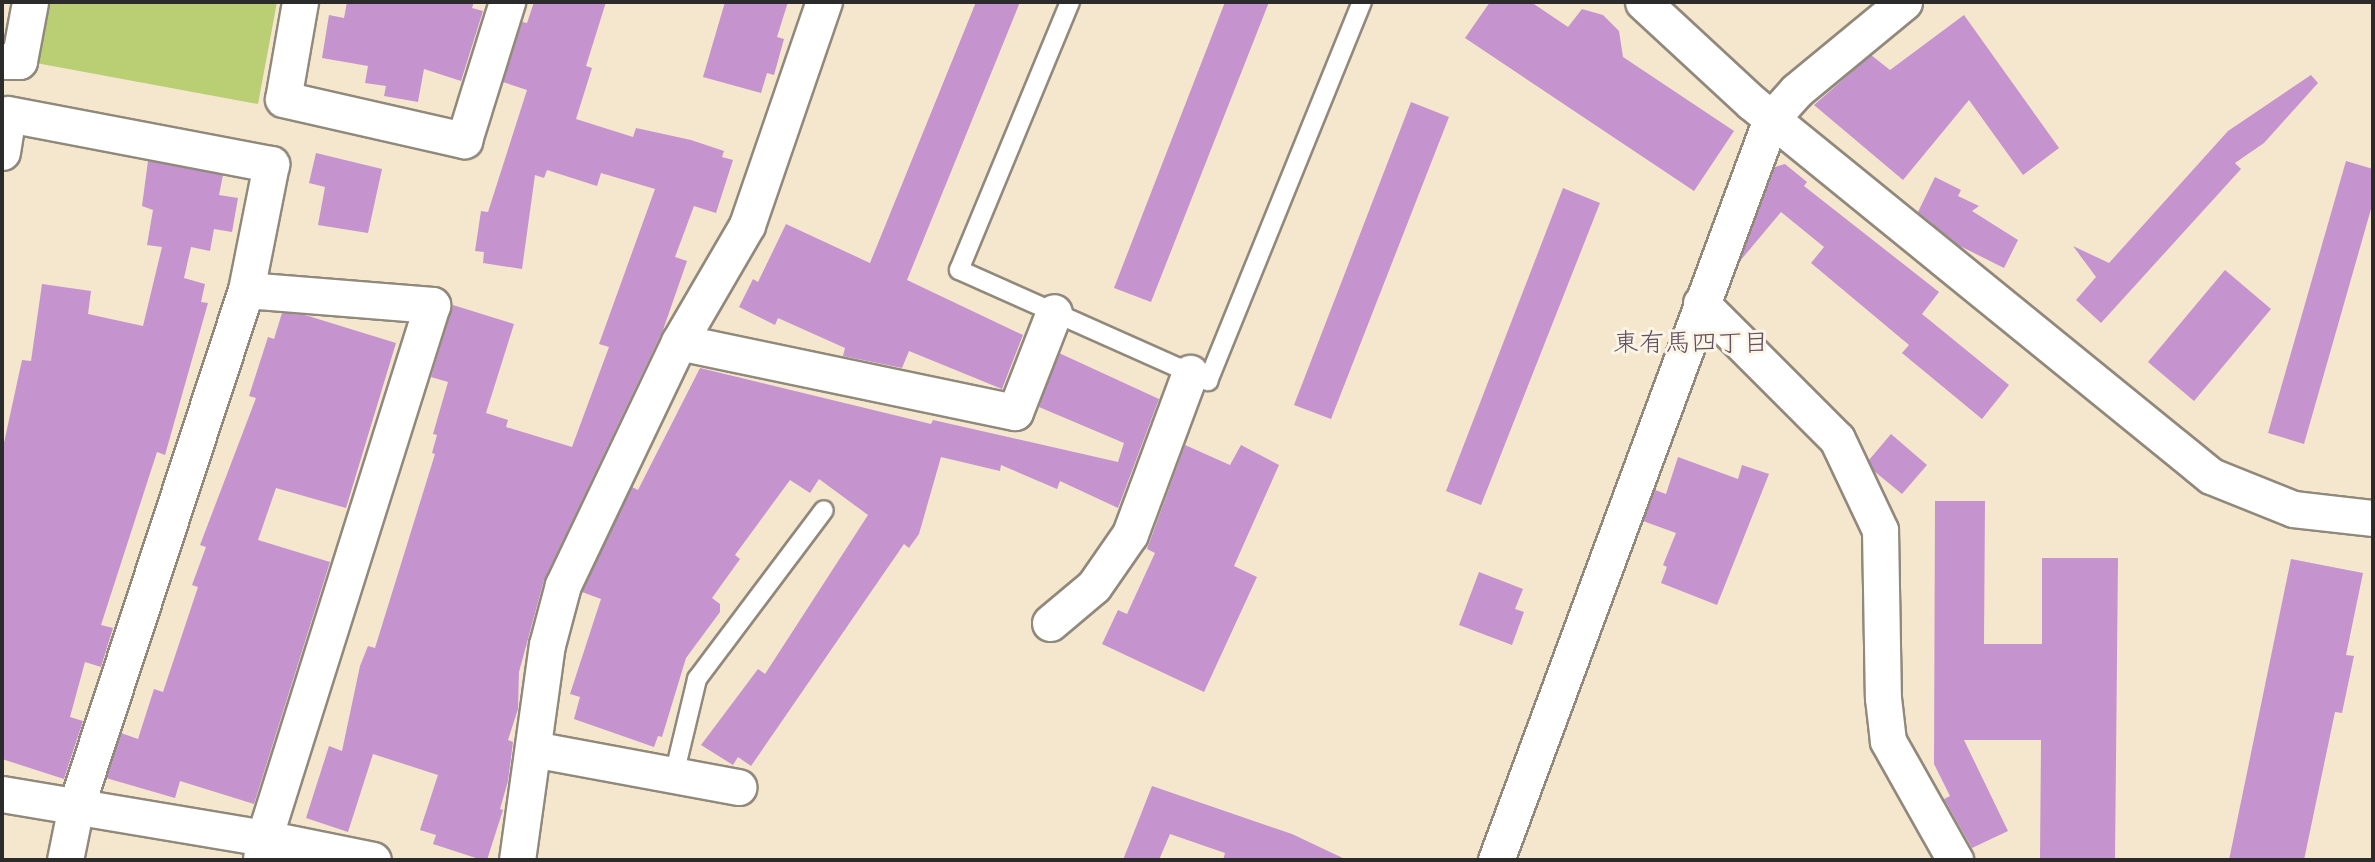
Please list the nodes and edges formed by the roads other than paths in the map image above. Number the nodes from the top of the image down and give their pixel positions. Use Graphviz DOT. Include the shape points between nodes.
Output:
graph roads {
  1 [pos="30,2"];
  2 [pos="300,2"];
  3 [pos="508,2"];
  4 [pos="824,2"];
  5 [pos="1070,2"];
  6 [pos="1362,2"];
  7 [pos="1643,2"];
  8 [pos="1904,2"];
  9 [pos="2,61"];
  10 [pos="1771,119"];
  11 [pos="2,152"];
  12 [pos="246,290"];
  13 [pos="1701,303"];
  14 [pos="1054,313"];
  15 [pos="679,342"];
  16 [pos="1190,373"];
  17 [pos="824,510"];
  18 [pos="2373,518"];
  19 [pos="1050,623"];
  20 [pos="533,749"];
  21 [pos="674,775"];
  22 [pos="739,787"];
  23 [pos="2,794"];
  24 [pos="76,806"];
  25 [pos="263,849"];
  26 [pos="65,860"];
  27 [pos="373,860"];
  28 [pos="517,860"];
  29 [pos="1496,860"];
  30 [pos="1955,860"];
  1 -- 9 [label="street" via="19,61"];
  2 -- 3 [label="street" via="283,99 464,140"];
  4 -- 15 [label="street" via="747,225"];
  5 -- 14 [label="lane" via="959,270"];
  6 -- 16 [label="lane" via="1208,381"];
  7 -- 10 [label="street"];
  8 -- 10 [label="street" via="1796,91"];
  10 -- 13 [label="street"];
  10 -- 18 [label="street" via="2211,476 2293,509"];
  11 -- 12 [label="street" via="8,114 271,164"];
  12 -- 24 [label="street"];
  12 -- 25 [label="street" via="432,305"];
  13 -- 29 [label="street"];
  13 -- 30 [label="street" via="1837,439 1880,530 1888,741"];
  14 -- 15 [label="street" via="1016,412"];
  14 -- 16 [label="lane"];
  15 -- 20 [label="street" via="563,585 547,645"];
  16 -- 19 [label="street" via="1130,534 1094,586"];
  17 -- 21 [label="lane" via="697,680"];
  20 -- 21 [label="street"];
  20 -- 28 [label="street"];
  21 -- 22 [label="street"];
  23 -- 24 [label="street"];
  24 -- 25 [label="street"];
  24 -- 26 [label="street"];
  25 -- 27 [label="street"];
}
